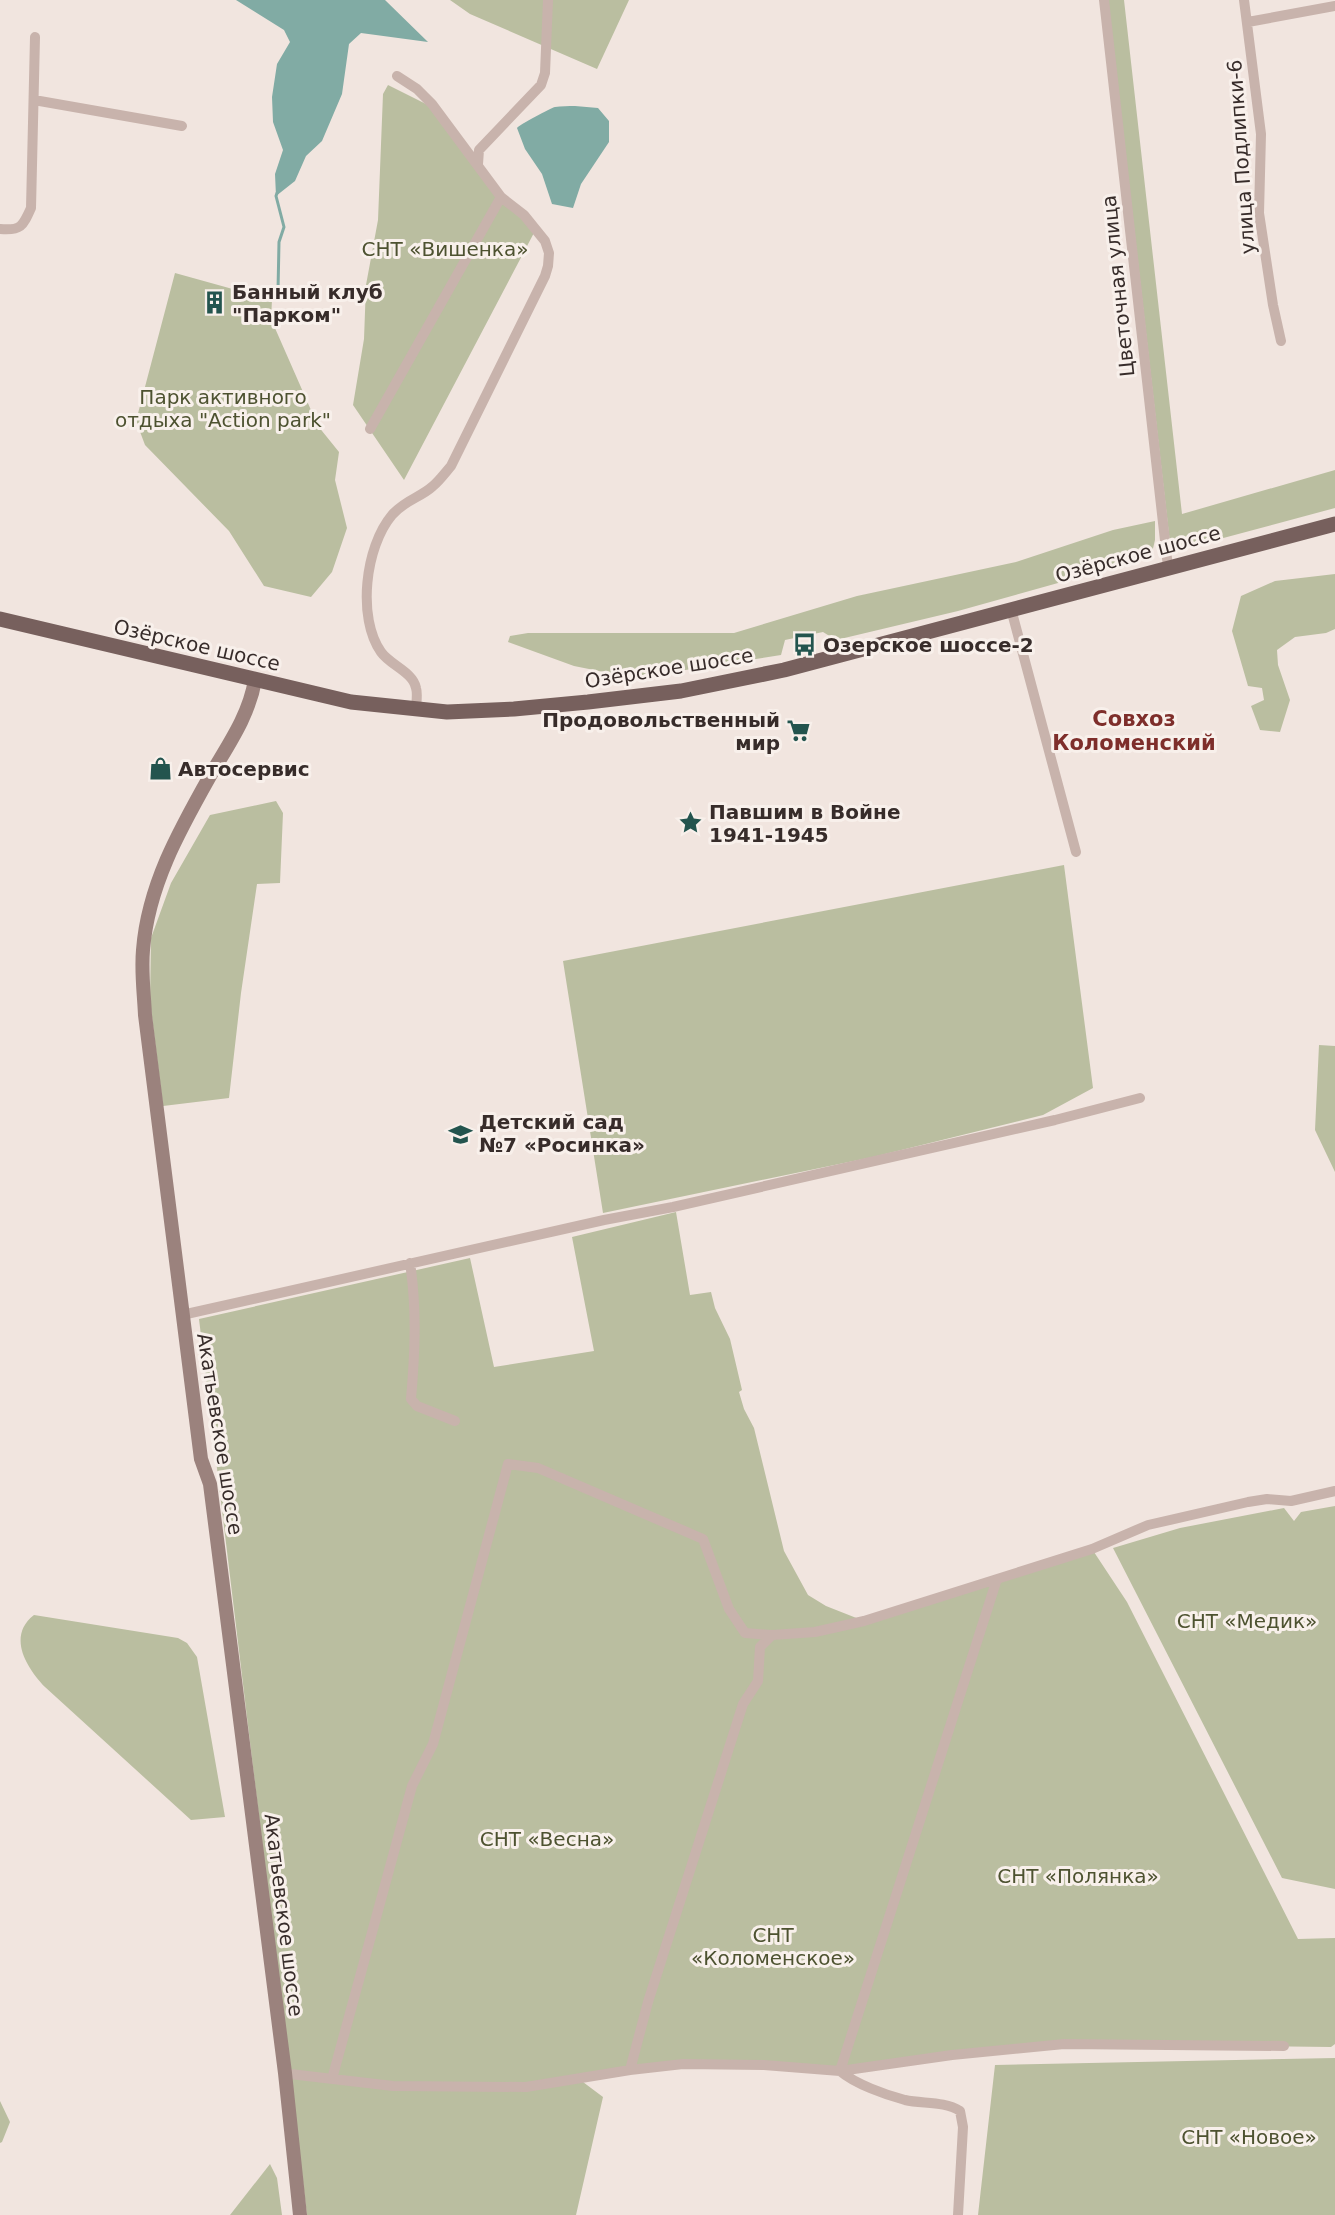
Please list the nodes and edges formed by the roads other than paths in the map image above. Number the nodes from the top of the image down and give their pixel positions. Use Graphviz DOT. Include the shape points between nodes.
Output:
graph roads {
  1 [pos="548,0"];
  2 [pos="1104,0"];
  3 [pos="1244,0"];
  4 [pos="1335,6"];
  5 [pos="1248,22"];
  6 [pos="35,37"];
  7 [pos="397,76"];
  8 [pos="34,100"];
  9 [pos="182,126"];
  10 [pos="478,164"];
  11 [pos="501,197"];
  12 [pos="0,229"];
  13 [pos="1281,341"];
  14 [pos="370,429"];
  15 [pos="1335,524"];
  16 [pos="1168,567"];
  17 [pos="1011,609"];
  18 [pos="0,619"];
  19 [pos="255,680"];
  20 [pos="416,710"];
  21 [pos="1076,852"];
  22 [pos="1140,1098"];
  23 [pos="410,1263"];
  24 [pos="182,1315"];
  25 [pos="455,1421"];
  26 [pos="1335,1491"];
  27 [pos="997,1579"];
  28 [pos="772,1635"];
  29 [pos="1284,2046"];
  30 [pos="630,2070"];
  31 [pos="840,2071"];
  32 [pos="290,2074"];
  33 [pos="332,2079"];
  34 [pos="300,2215"];
  35 [pos="958,2215"];
  1 -- 10 [label="street" via="545,73 541,85 479,150"];
  2 -- 16 [label="street, Цветочная улица"];
  3 -- 5 [label="street, улица Подлипки-6"];
  4 -- 5 [label="street"];
  5 -- 13 [label="street, улица Подлипки-6" via="1261,134 1259,213"];
  6 -- 8 [label="street"];
  7 -- 10 [label="street" via="432,104"];
  8 -- 9 [label="street"];
  8 -- 12 [label="street" via="31,208 22,225 13,230"];
  10 -- 11 [label="street"];
  11 -- 14 [label="street"];
  11 -- 20 [label="street" via="524,215 545,241 549,253 545,276 451,466 432,488 408,500 392,515 372,550 367,617 383,655 417,687"];
  15 -- 16 [label="main road, Озёрское шоссе"];
  16 -- 17 [label="main road, Озёрское шоссе"];
  17 -- 20 [label="main road, Озёрское шоссе" via="842,656 726,683 588,702 447,712"];
  17 -- 21 [label="street"];
  18 -- 19 [label="main road, Озёрское шоссе"];
  19 -- 20 [label="main road, Озёрское шоссе" via="351,702"];
  19 -- 24 [label="main road, Акатьевское шоссе" via="248,709 187,817 162,871 143,950 145,1015"];
  22 -- 23 [label="street" via="673,1207"];
  23 -- 24 [label="street"];
  23 -- 25 [label="street" via="416,1344 411,1399 417,1406"];
  24 -- 34 [label="main road, Акатьевское шоссе" via="201,1459 211,1494"];
  26 -- 27 [label="street" via="1292,1501 1267,1499 1168,1520"];
  27 -- 28 [label="street" via="864,1622 815,1632"];
  27 -- 31 [label="street"];
  28 -- 30 [label="street" via="760,1647 758,1680 743,1704"];
  28 -- 33 [label="street" via="745,1633 729,1609 703,1539 538,1468 508,1464 433,1744 411,1786"];
  29 -- 31 [label="street" via="1064,2044"];
  30 -- 31 [label="street" via="683,2064"];
  30 -- 33 [label="street" via="526,2087 393,2086"];
  31 -- 35 [label="street" via="850,2079 905,2100 951,2106 960,2111 963,2127"];
  32 -- 33 [label="street"];
}
